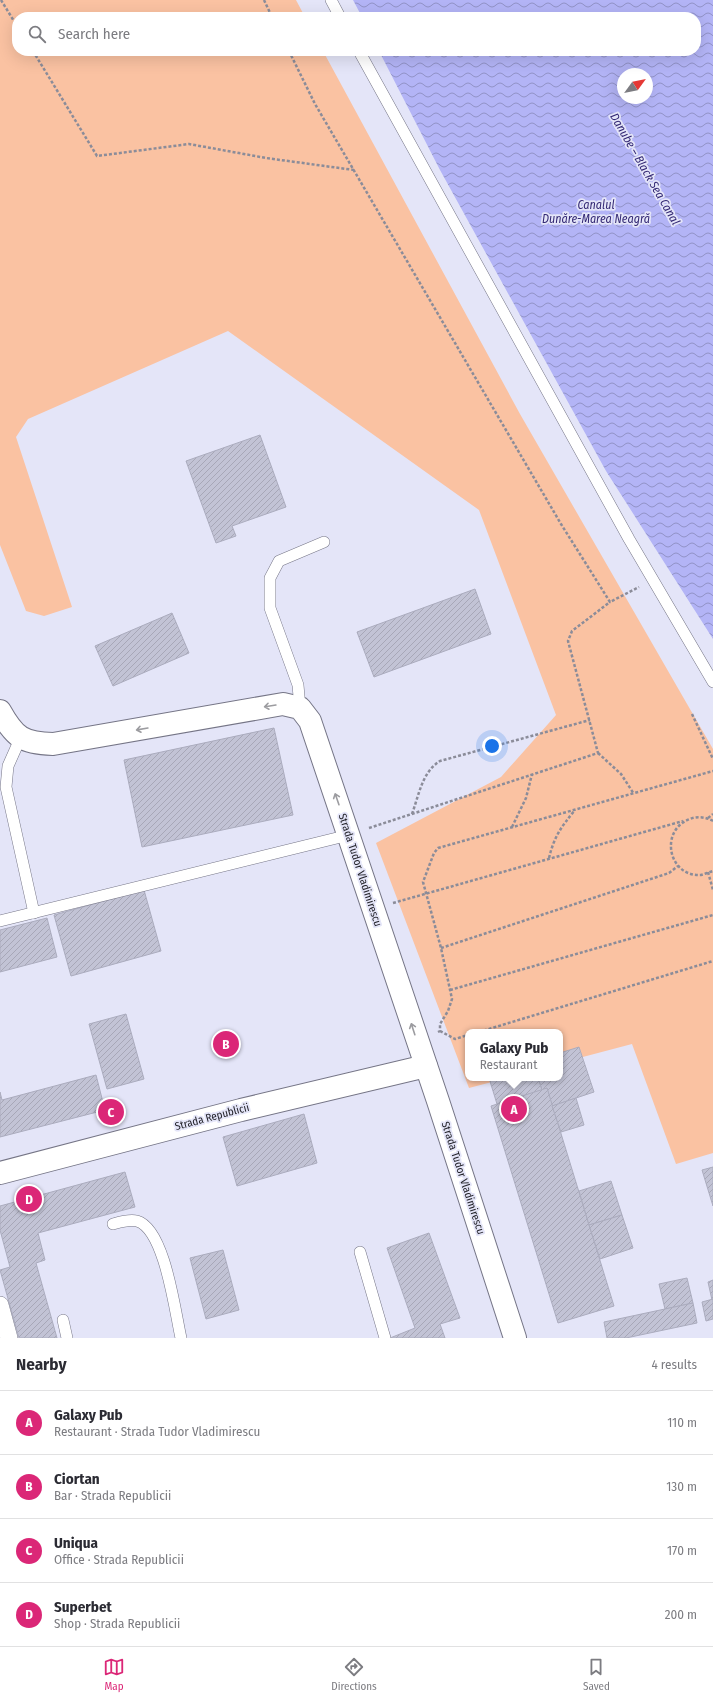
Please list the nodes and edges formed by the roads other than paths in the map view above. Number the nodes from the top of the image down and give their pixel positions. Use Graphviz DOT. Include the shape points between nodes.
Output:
graph roads {
  1 [pos="331,0"];
  2 [pos="337,12"];
  3 [pos="362,56"];
  4 [pos="324,542"];
  5 [pos="713,682"];
  6 [pos="300,708"];
  7 [pos="0,711"];
  8 [pos="20,739"];
  9 [pos="349,835"];
  10 [pos="34,913"];
  11 [pos="0,922"];
  12 [pos="426,1066"];
  13 [pos="0,1173"];
  14 [pos="112,1224"];
  15 [pos="360,1252"];
  16 [pos="0,1305"];
  17 [pos="63,1320"];
  18 [pos="9,1338"];
  19 [pos="67,1338"];
  20 [pos="181,1338"];
  21 [pos="386,1338"];
  22 [pos="515,1338"];
  1 -- 2 [label="lane"];
  3 -- 5 [label="lane" via="652,580"];
  4 -- 6 [label="lane" via="279,561 270,578 270,608 298,685"];
  6 -- 8 [label="street, one-way" via="283,704 53,744 37,744"];
  9 -- 6 [label="street, Strada Tudor Vladimirescu, one-way" via="310,721"];
  7 -- 8 [label="street"];
  8 -- 10 [label="lane" via="8,766 6,787"];
  9 -- 10 [label="lane"];
  12 -- 9 [label="street, Strada Tudor Vladimirescu, one-way"];
  10 -- 11 [label="lane"];
  12 -- 13 [label="street, Strada Republicii" via="241,1110"];
  12 -- 22 [label="street, Strada Tudor Vladimirescu"];
  14 -- 20 [label="lane" via="137,1221 144,1225 158,1243"];
  15 -- 21 [label="lane"];
  16 -- 18 [label="street"];
  17 -- 19 [label="lane"];
}
